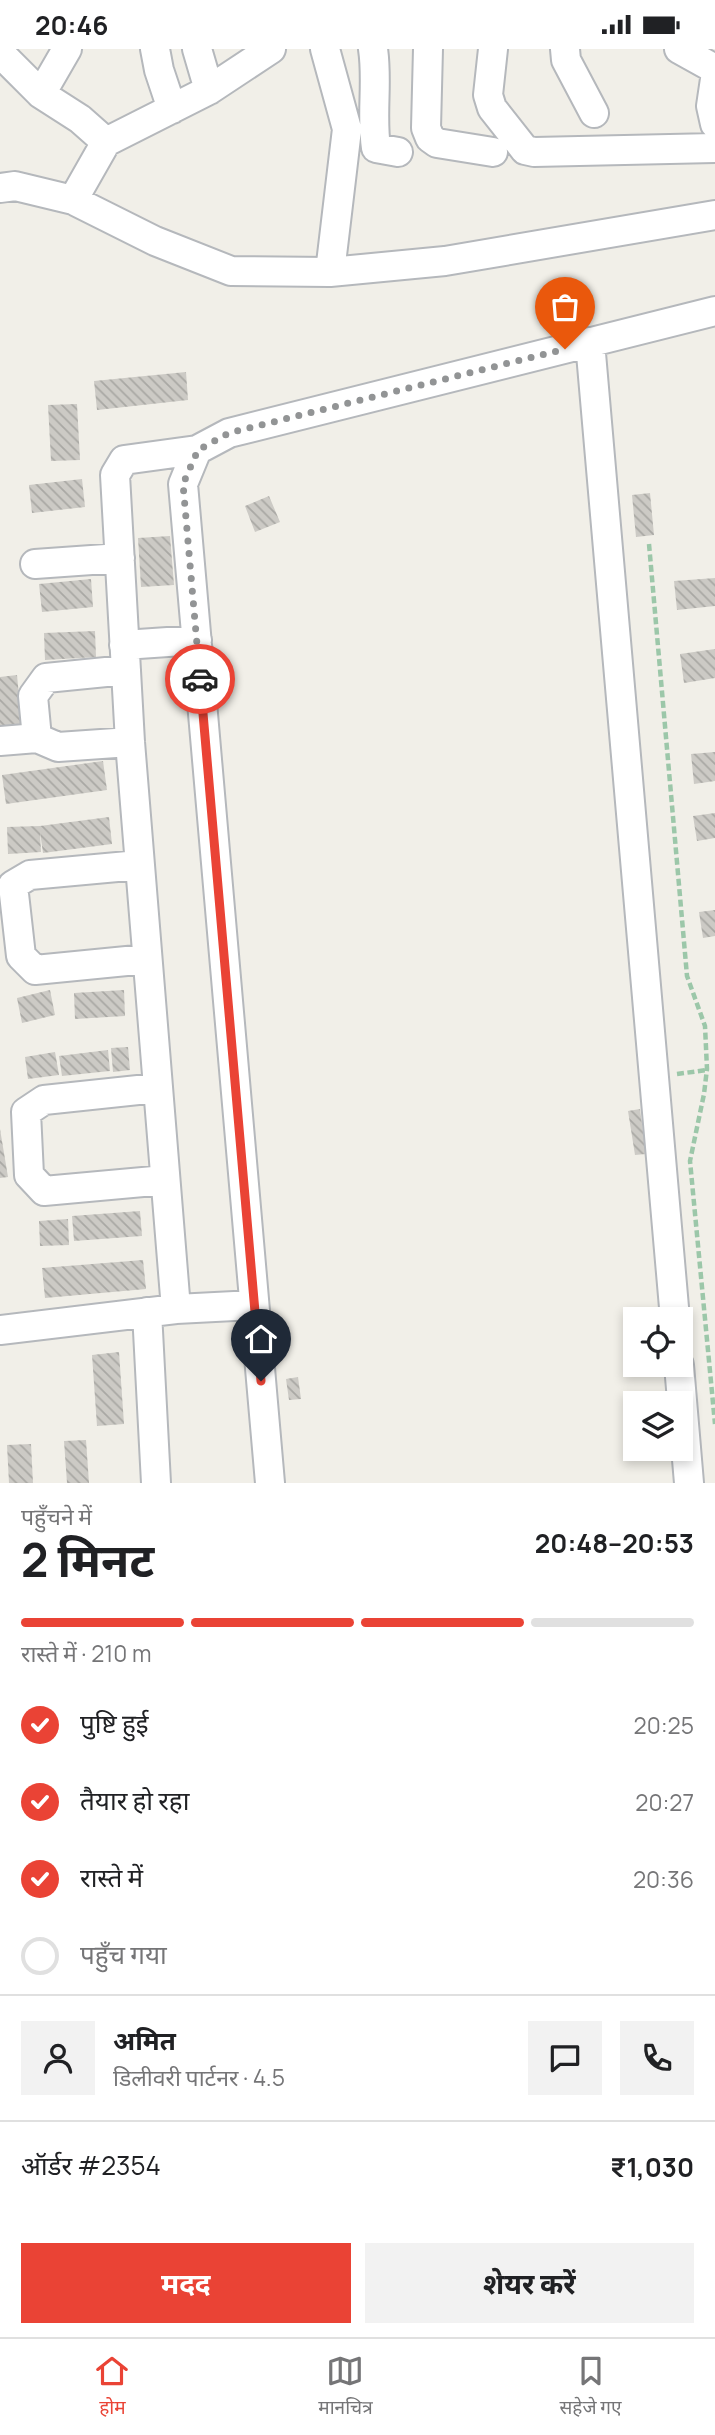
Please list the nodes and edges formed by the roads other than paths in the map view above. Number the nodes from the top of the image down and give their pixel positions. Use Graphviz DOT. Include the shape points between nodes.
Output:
graph roads {
  1 [pos="67,49"];
  2 [pos="155,49"];
  3 [pos="197,49"];
  4 [pos="325,49"];
  5 [pos="373,49"];
  6 [pos="428,49"];
  7 [pos="493,49"];
  8 [pos="565,49"];
  9 [pos="679,49"];
  10 [pos="260,52"];
  11 [pos="0,54"];
  12 [pos="715,69"];
  13 [pos="715,79"];
  14 [pos="209,90"];
  15 [pos="41,94"];
  16 [pos="172,109"];
  17 [pos="594,113"];
  18 [pos="715,124"];
  19 [pos="106,142"];
  20 [pos="715,148"];
  21 [pos="398,152"];
  22 [pos="493,152"];
  23 [pos="1,186"];
  24 [pos="73,200"];
  25 [pos="715,215"];
  26 [pos="330,272"];
  27 [pos="715,311"];
  28 [pos="590,342"];
  29 [pos="198,450"];
  30 [pos="120,558"];
  31 [pos="36,564"];
  32 [pos="197,640"];
  33 [pos="125,657"];
  34 [pos="37,738"];
  35 [pos="0,741"];
  36 [pos="130,742"];
  37 [pos="139,865"];
  38 [pos="147,959"];
  39 [pos="157,1088"];
  40 [pos="164,1180"];
  41 [pos="254,1305"];
  42 [pos="675,1307"];
  43 [pos="176,1309"];
  44 [pos="147,1312"];
  45 [pos="0,1330"];
  46 [pos="680,1377"];
  47 [pos="156,1483"];
  48 [pos="270,1483"];
  49 [pos="689,1483"];
  1 -- 15 [label="street"];
  2 -- 16 [label="street"];
  3 -- 14 [label="street"];
  4 -- 26 [label="street" via="347,129"];
  5 -- 21 [label="street" via="376,148"];
  6 -- 22 [label="street" via="426,128 430,138"];
  7 -- 20 [label="street" via="488,82 492,108 525,150"];
  8 -- 17 [label="street" via="566,60"];
  9 -- 12 [label="street"];
  10 -- 14 [label="street"];
  11 -- 15 [label="street"];
  13 -- 18 [label="street" via="711,106"];
  14 -- 16 [label="street"];
  15 -- 19 [label="street"];
  16 -- 19 [label="street"];
  19 -- 24 [label="street"];
  23 -- 24 [label="street"];
  24 -- 26 [label="street" via="155,241 232,271"];
  25 -- 26 [label="street" via="445,261"];
  27 -- 28 [label="street"];
  28 -- 29 [label="street" via="229,433"];
  28 -- 42 [label="street"];
  29 -- 30 [label="street" via="124,460 115,475"];
  29 -- 32 [label="street" via="183,484"];
  30 -- 31 [label="street"];
  30 -- 33 [label="street"];
  32 -- 33 [label="street"];
  32 -- 41 [label="street"];
  33 -- 34 [label="street" via="46,677 33,696"];
  33 -- 36 [label="street"];
  34 -- 35 [label="street"];
  34 -- 36 [label="street" via="58,747"];
  36 -- 37 [label="street"];
  37 -- 38 [label="street"];
  37 -- 38 [label="street" via="30,875 13,885 21,956 35,970"];
  38 -- 39 [label="street"];
  39 -- 40 [label="street"];
  39 -- 40 [label="street" via="44,1100 26,1112 29,1175 44,1191"];
  40 -- 43 [label="street"];
  41 -- 43 [label="street"];
  41 -- 48 [label="street"];
  43 -- 44 [label="street"];
  44 -- 45 [label="street"];
  44 -- 47 [label="street"];
  46 -- 49 [label="street"];
}
